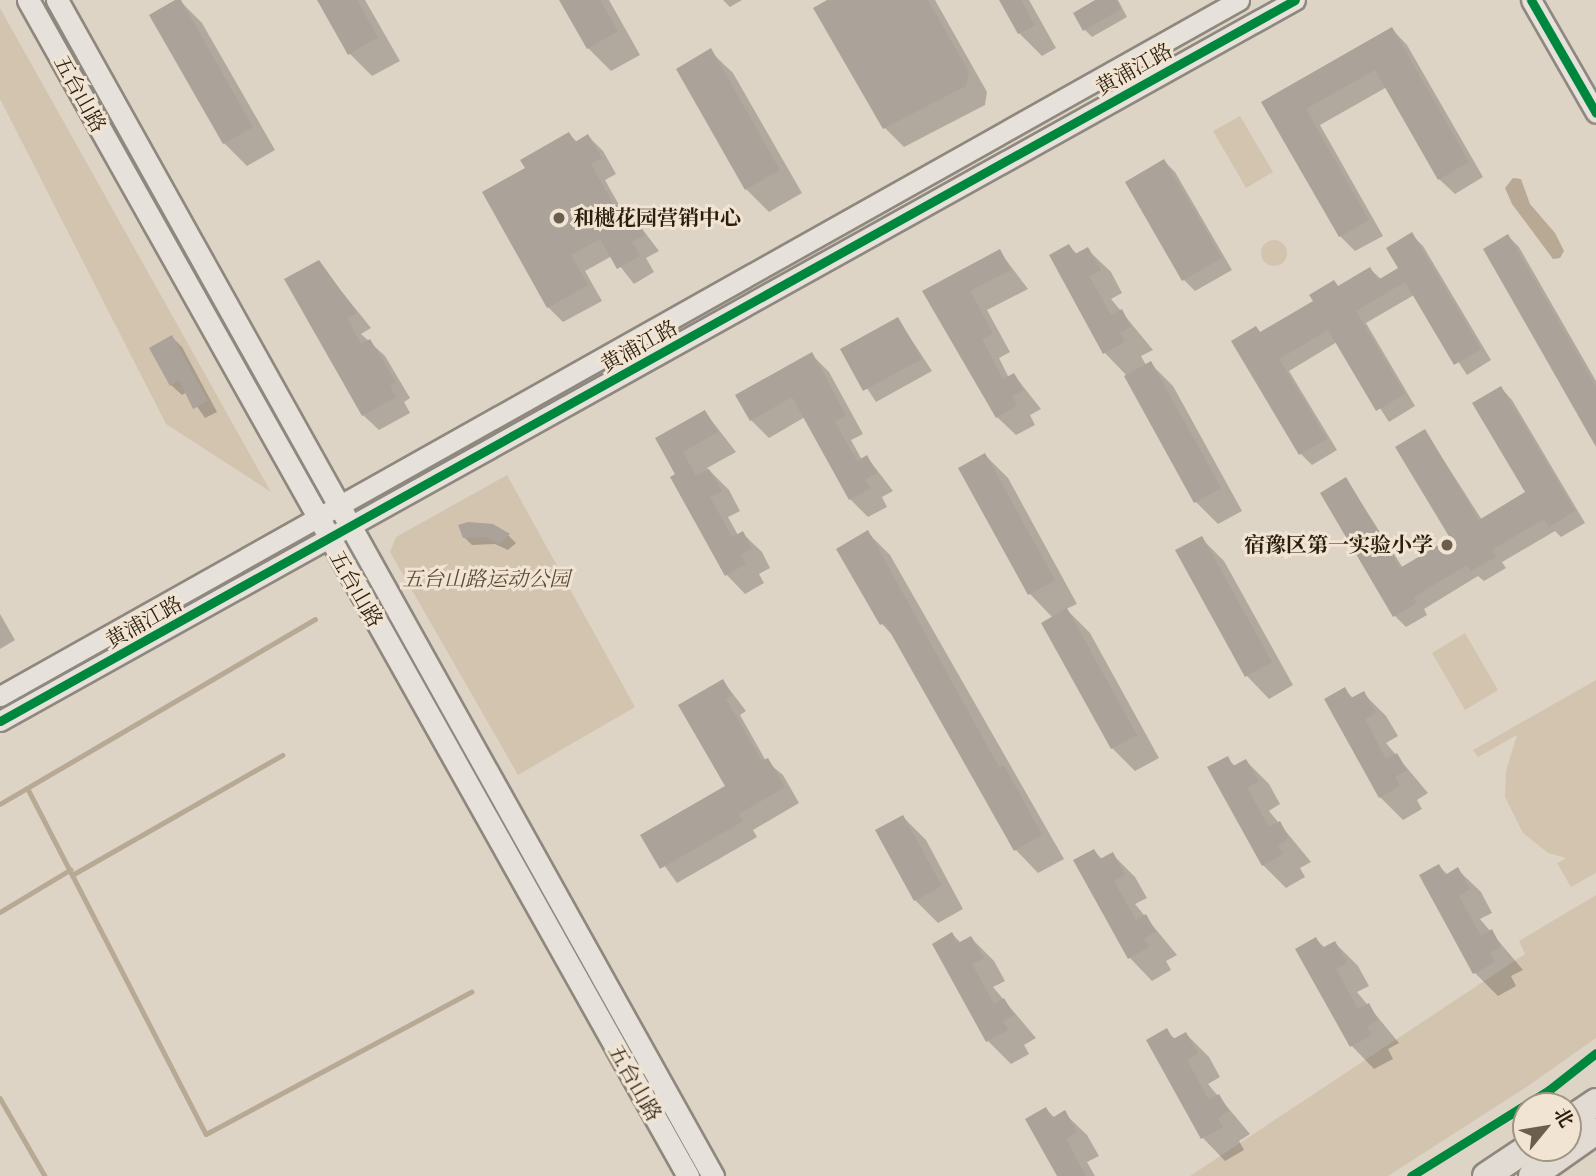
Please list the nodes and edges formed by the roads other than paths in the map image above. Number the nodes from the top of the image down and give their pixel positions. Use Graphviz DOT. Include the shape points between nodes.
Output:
graph roads {
  1 [pos="28,0"];
  2 [pos="57,0"];
  3 [pos="1239,0"];
  4 [pos="1295,0"];
  5 [pos="1531,0"];
  6 [pos="1596,113"];
  7 [pos="338,504"];
  8 [pos="316,517"];
  9 [pos="350,527"];
  10 [pos="328,540"];
  11 [pos="0,696"];
  12 [pos="0,722"];
  13 [pos="1596,1131"];
  14 [pos="1512,1159"];
  15 [pos="688,1176"];
  16 [pos="713,1176"];
  17 [pos="1486,1176"];
  18 [pos="1532,1176"];
  1 -- 8 [label="main road, 五台山路"];
  2 -- 7 [label="main road, 五台山路"];
  3 -- 7 [label="street, 黄浦江路"];
  4 -- 9 [label="street, 黄浦江路"];
  5 -- 6 [label="street"];
  7 -- 8 [label="street, 黄浦江路"];
  7 -- 9 [label="main road, 五台山路"];
  8 -- 10 [label="main road, 五台山路"];
  8 -- 11 [label="street, 黄浦江路"];
  9 -- 10 [label="street, 黄浦江路"];
  9 -- 16 [label="main road, 五台山路"];
  10 -- 12 [label="street, 黄浦江路"];
  10 -- 15 [label="main road, 五台山路"];
  13 -- 18 [label="highway"];
  14 -- 17 [label="highway"];
}
